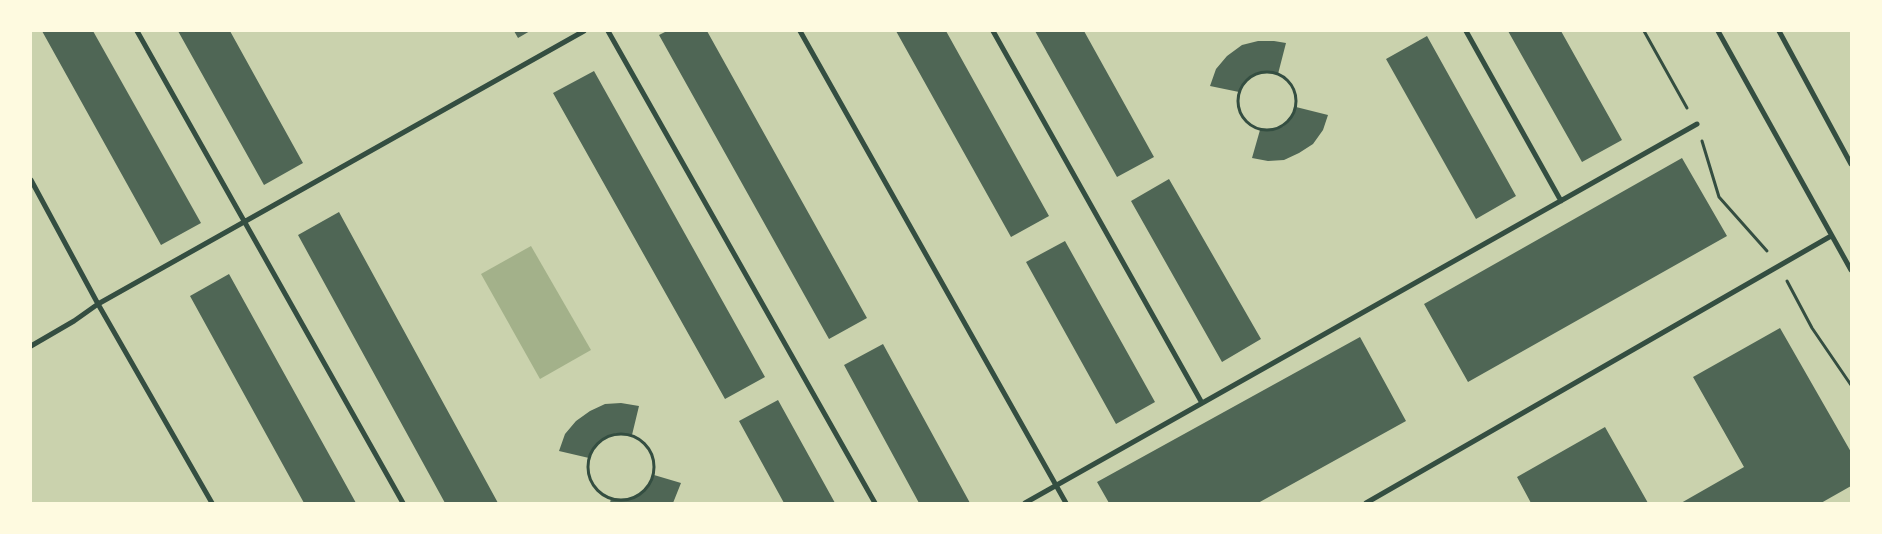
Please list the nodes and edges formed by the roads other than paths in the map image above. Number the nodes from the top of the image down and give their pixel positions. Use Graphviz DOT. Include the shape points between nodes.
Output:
graph roads {
  1 [pos="138,31"];
  2 [pos="584,31"];
  3 [pos="608,31"];
  4 [pos="800,31"];
  5 [pos="992,31"];
  6 [pos="1466,31"];
  7 [pos="1718,31"];
  8 [pos="1779,31"];
  9 [pos="1696,124"];
  10 [pos="1851,164"];
  11 [pos="31,180"];
  12 [pos="1561,201"];
  13 [pos="245,222"];
  14 [pos="1831,236"];
  15 [pos="1851,270"];
  16 [pos="98,304"];
  17 [pos="32,345"];
  18 [pos="1202,403"];
  19 [pos="1056,485"];
  20 [pos="212,503"];
  21 [pos="403,503"];
  22 [pos="875,503"];
  23 [pos="1024,503"];
  24 [pos="1066,503"];
  25 [pos="1366,503"];
  1 -- 13 [label="street"];
  2 -- 13 [label="street"];
  3 -- 22 [label="street"];
  4 -- 19 [label="street"];
  5 -- 18 [label="street"];
  6 -- 12 [label="street"];
  7 -- 14 [label="street"];
  8 -- 10 [label="street"];
  9 -- 12 [label="street"];
  11 -- 16 [label="street"];
  12 -- 18 [label="street"];
  13 -- 16 [label="street"];
  13 -- 21 [label="street"];
  14 -- 15 [label="street"];
  14 -- 25 [label="street"];
  16 -- 17 [label="street"];
  16 -- 20 [label="street"];
  18 -- 19 [label="street"];
  19 -- 23 [label="street"];
  19 -- 24 [label="street"];
}
